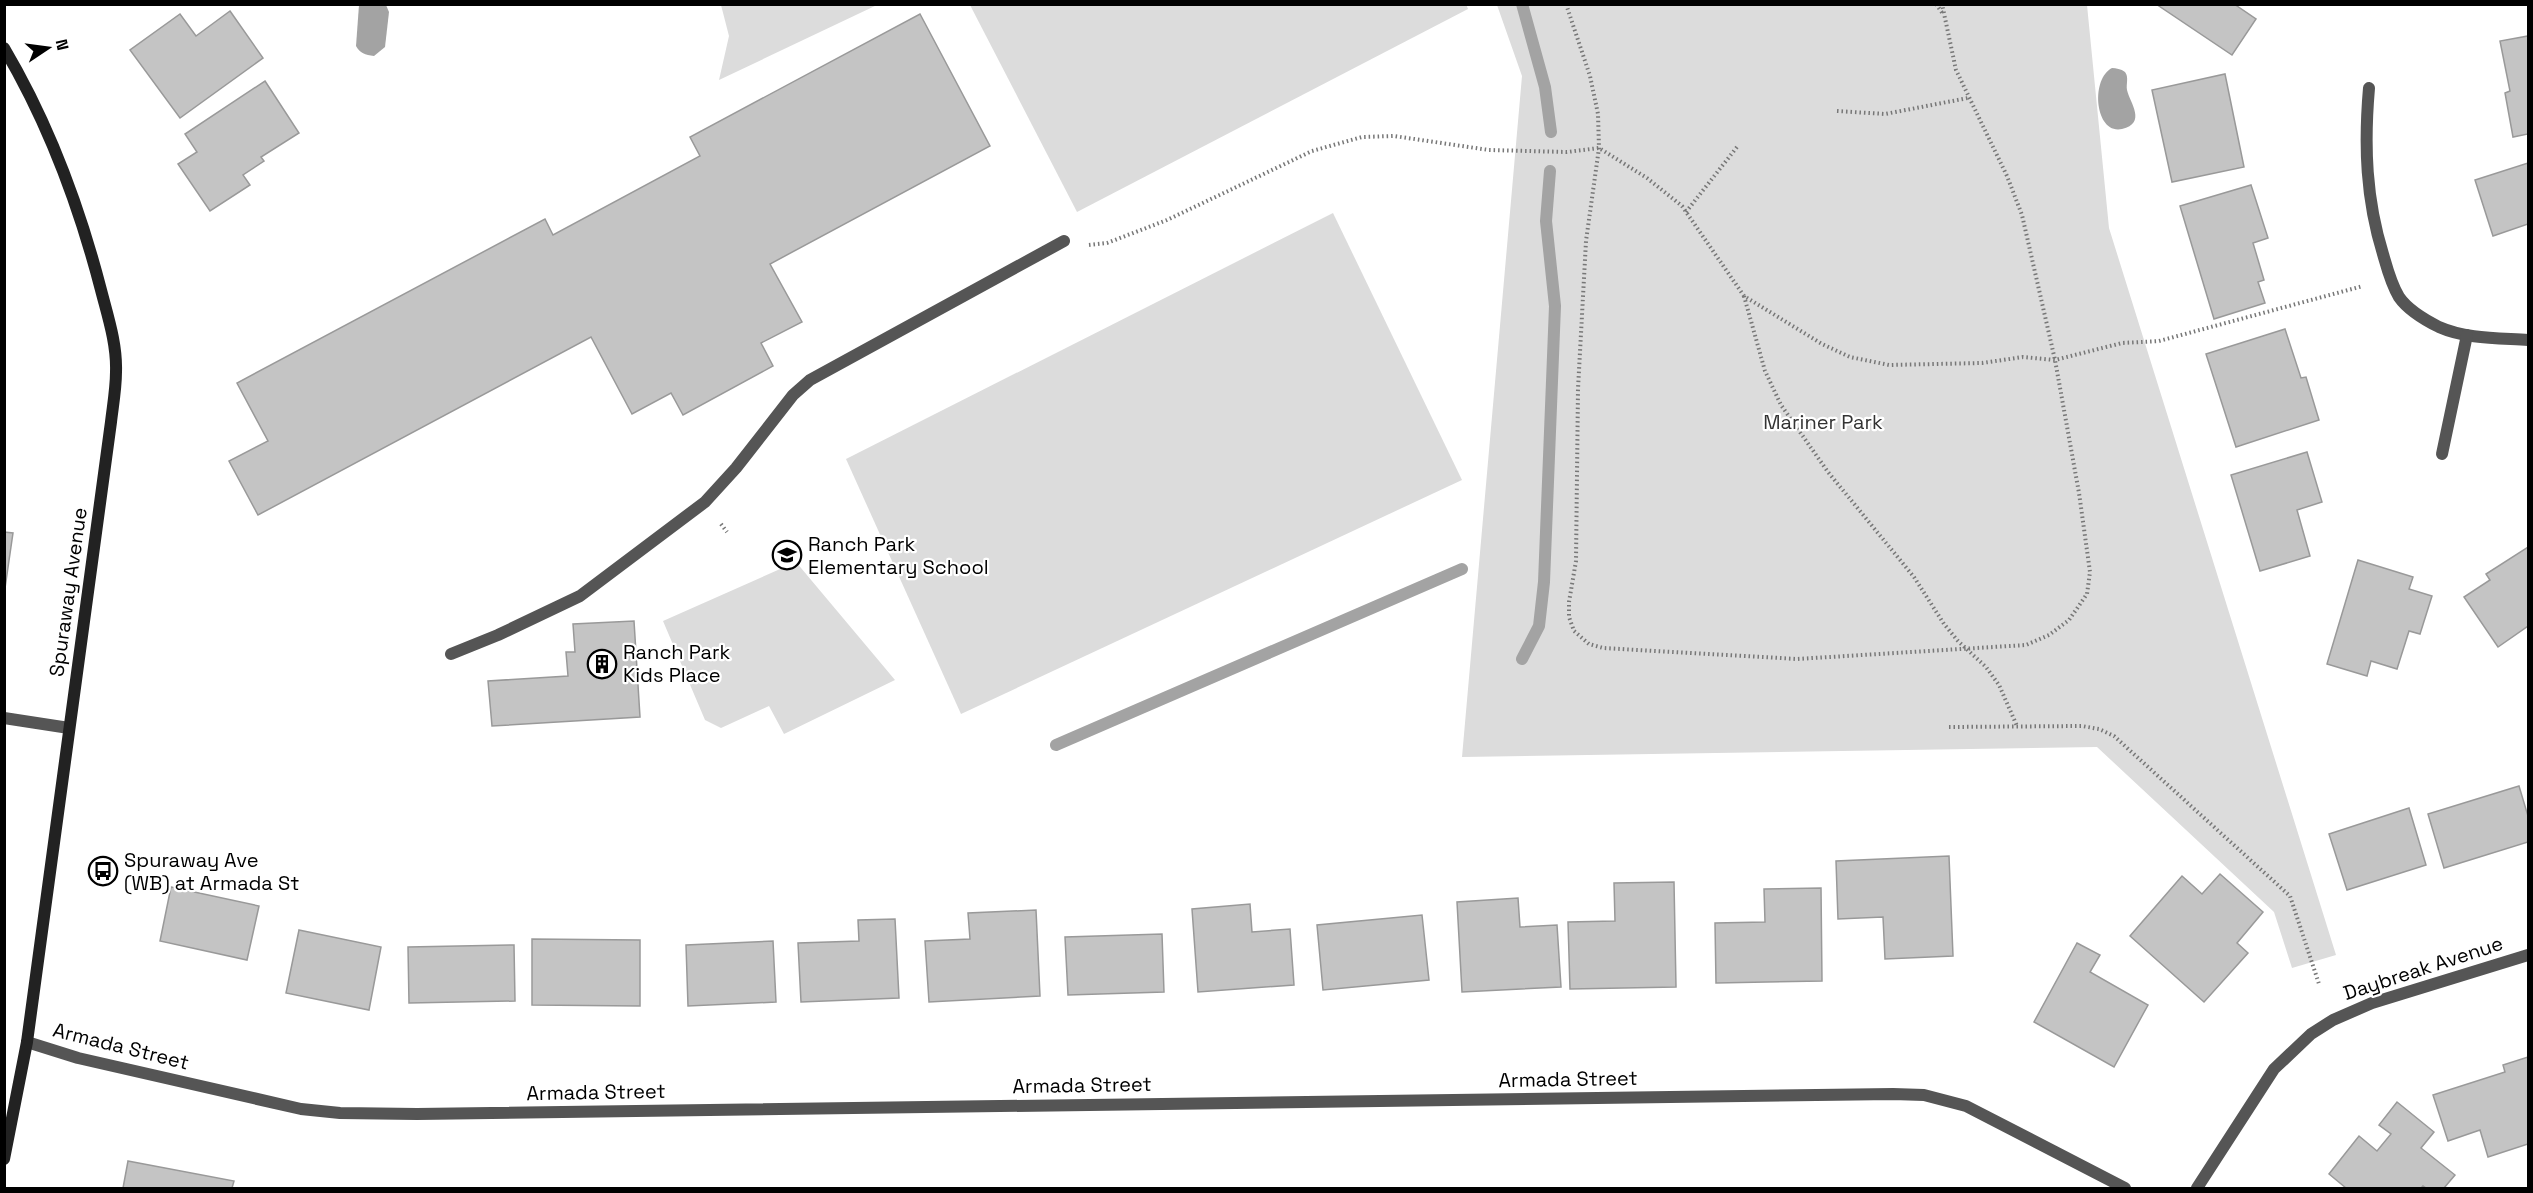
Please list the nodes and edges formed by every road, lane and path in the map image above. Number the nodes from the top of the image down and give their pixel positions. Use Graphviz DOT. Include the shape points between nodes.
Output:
graph roads {
  1 [pos="1566,4"];
  2 [pos="1936,4"];
  3 [pos="1942,4"];
  4 [pos="1944,15"];
  5 [pos="4,48"];
  6 [pos="2369,88"];
  7 [pos="1968,98"];
  8 [pos="1837,111"];
  9 [pos="1737,147"];
  10 [pos="1599,148"];
  11 [pos="1686,212"];
  12 [pos="1065,241"];
  13 [pos="2390,279"];
  14 [pos="1744,296"];
  15 [pos="2467,335"];
  16 [pos="2529,340"];
  17 [pos="2055,360"];
  18 [pos="2442,454"];
  19 [pos="1969,650"];
  20 [pos="452,654"];
  21 [pos="4,718"];
  22 [pos="2017,726"];
  23 [pos="1949,727"];
  24 [pos="69,728"];
  25 [pos="2529,954"];
  26 [pos="2319,984"];
  27 [pos="27,1042"];
  28 [pos="4,1159"];
  29 [pos="2125,1188"];
  30 [pos="2197,1188"];
  1 -- 10 [label="path" via="1590,76 1598,114"];
  2 -- 4 [label="path"];
  3 -- 4 [label="path"];
  4 -- 7 [label="path" via="1956,70"];
  5 -- 24 [label="street, Spuraway Avenue" via="48,132 80,213 112,333 116,371"];
  6 -- 13 [label="street" via="2369,197"];
  7 -- 8 [label="path" via="1886,114"];
  7 -- 17 [label="path" via="2022,215"];
  9 -- 11 [label="path"];
  10 -- 11 [label="path" via="1647,178"];
  10 -- 12 [label="path" via="1567,152 1489,150 1415,139 1362,137 1312,151 1167,220 1107,243 1085,245"];
  10 -- 19 [label="path" via="1586,241 1578,389 1576,561 1569,602 1569,617 1575,631 1589,644 1603,648 1797,659"];
  11 -- 14 [label="path"];
  12 -- 20 [label="street" via="810,380 705,502 580,596"];
  13 -- 15 [label="street" via="2399,297 2414,312 2439,327"];
  13 -- 17 [label="path" via="2159,341 2122,343"];
  14 -- 17 [label="path" via="1822,344 1872,362 1912,366 2023,357"];
  14 -- 19 [label="path" via="1765,371 1782,405 1828,472 1914,578 1944,624"];
  15 -- 16 [label="street"];
  15 -- 18 [label="street"];
  17 -- 19 [label="path" via="2090,572 2087,594 2069,620 2049,635 2025,645"];
  19 -- 22 [label="path" via="1999,685"];
  21 -- 24 [label="street"];
  22 -- 23 [label="path"];
  22 -- 26 [label="path" via="2082,726 2114,736 2290,897"];
  24 -- 27 [label="street, Spuraway Avenue"];
  25 -- 30 [label="street, Daybreak Avenue" via="2355,1010 2311,1034 2274,1069"];
  27 -- 28 [label="street, Spuraway Avenue"];
  27 -- 29 [label="street, Armada Street" via="78,1058 291,1106 340,1113 1924,1095 1966,1106"];
}
